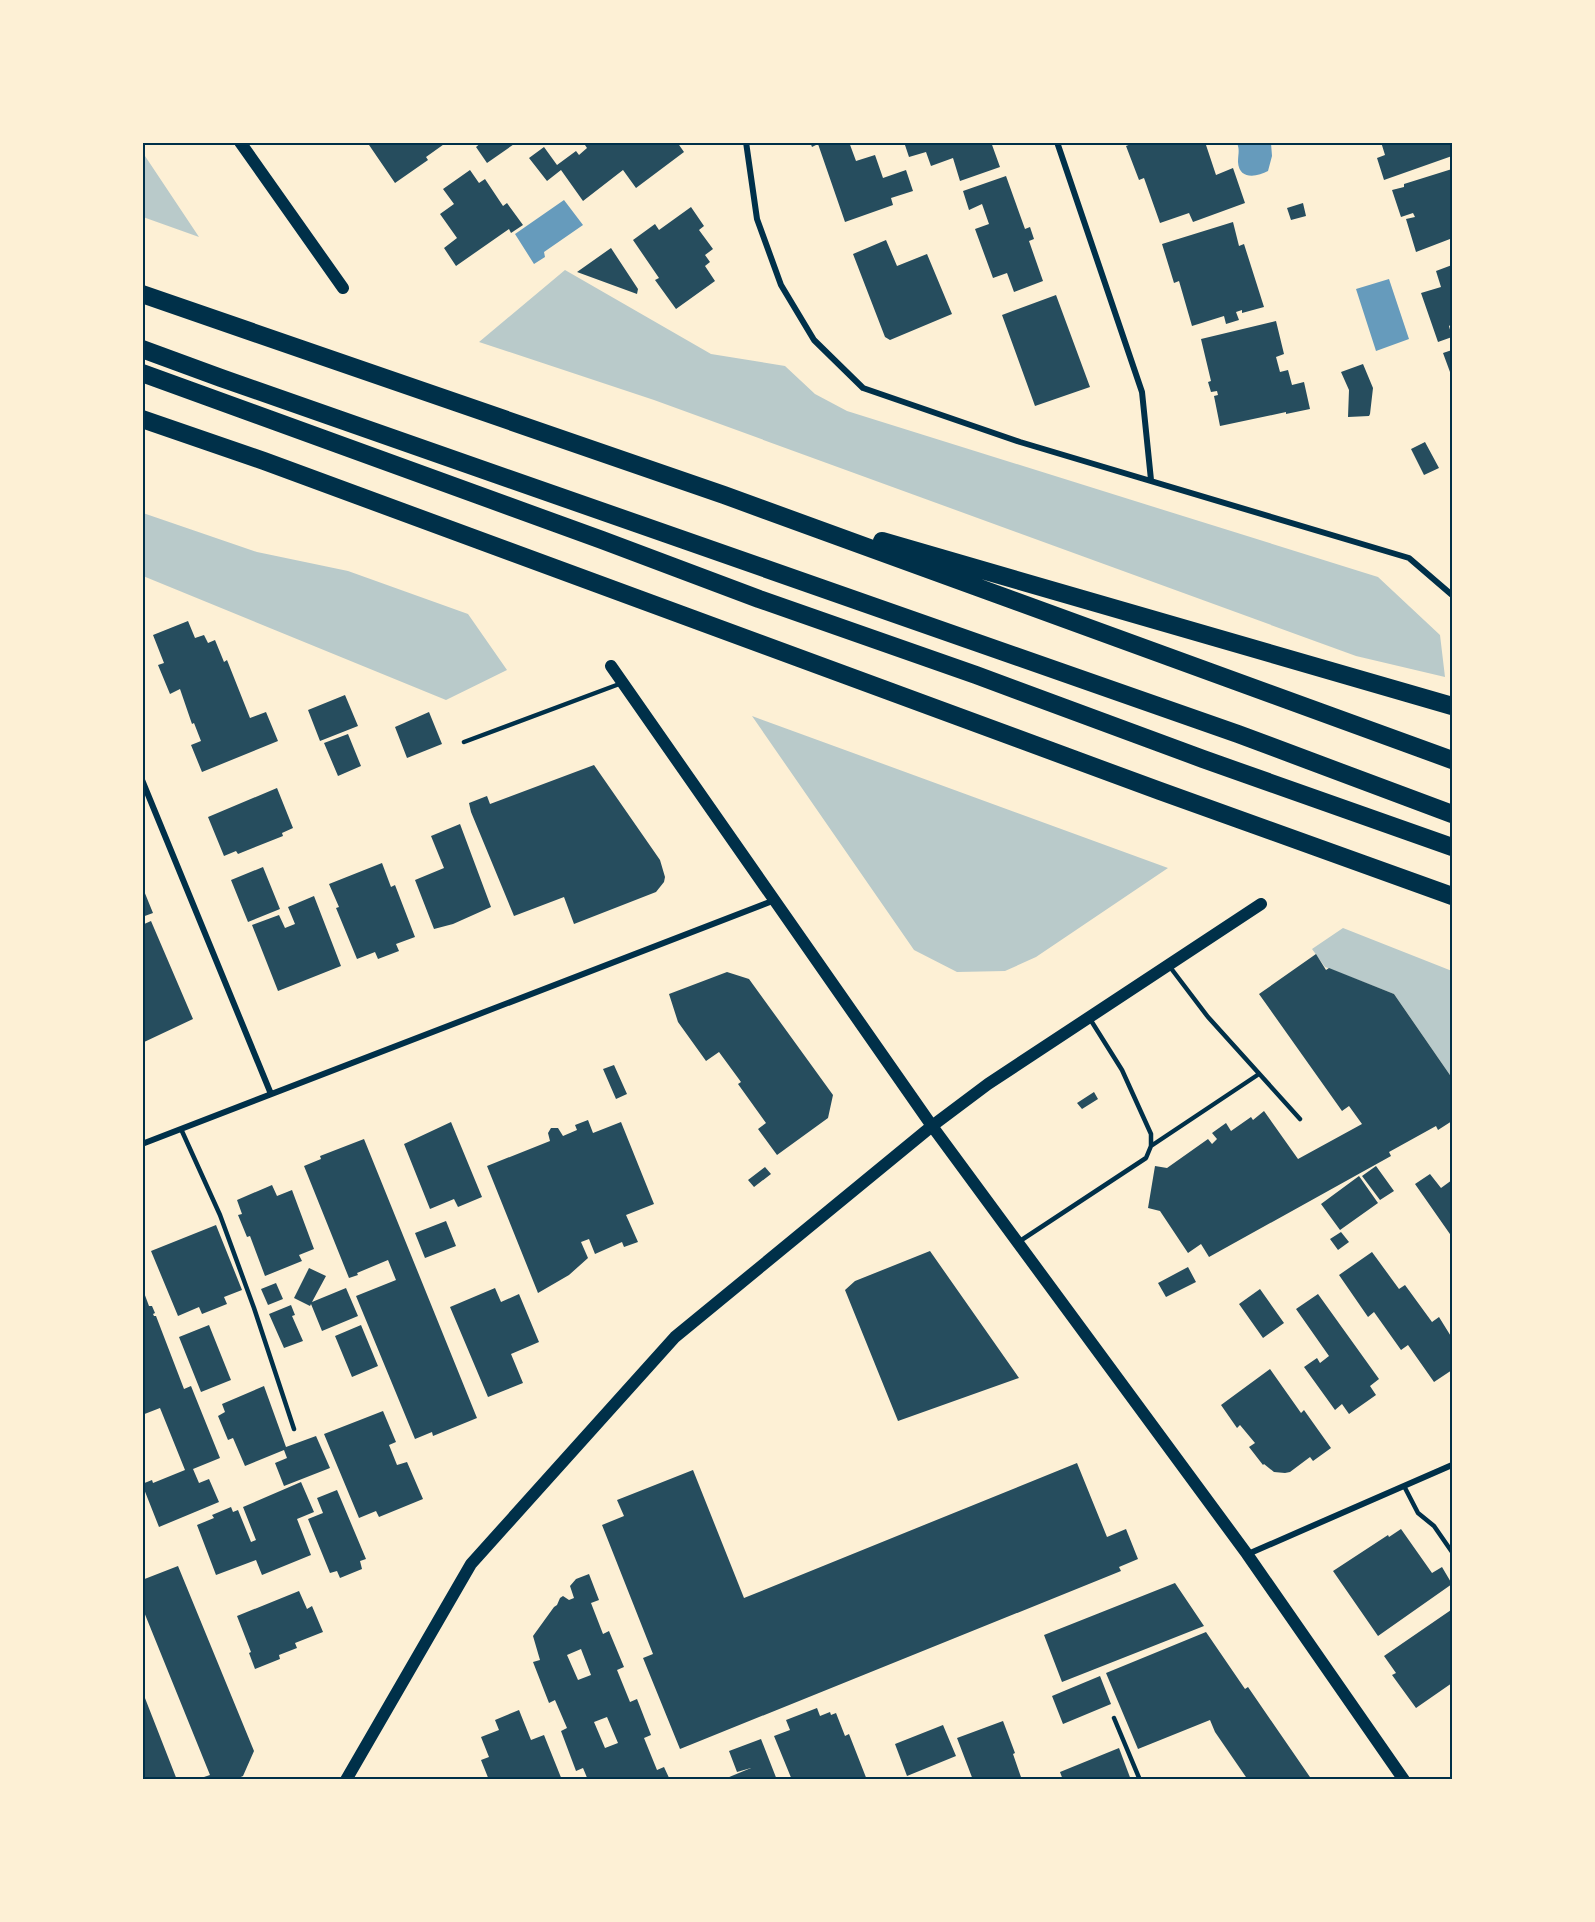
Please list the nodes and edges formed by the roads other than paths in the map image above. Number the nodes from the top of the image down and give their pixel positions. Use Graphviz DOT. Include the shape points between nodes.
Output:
graph roads {
  1 [pos="240,142"];
  2 [pos="746,142"];
  3 [pos="1057,142"];
  4 [pos="343,288"];
  5 [pos="142,294"];
  6 [pos="142,349"];
  7 [pos="142,373"];
  8 [pos="142,418"];
  9 [pos="1151,480"];
  10 [pos="724,495"];
  11 [pos="1452,595"];
  12 [pos="611,666"];
  13 [pos="623,683"];
  14 [pos="1452,706"];
  15 [pos="464,742"];
  16 [pos="1452,760"];
  17 [pos="142,780"];
  18 [pos="1452,814"];
  19 [pos="1452,847"];
  20 [pos="1452,896"];
  21 [pos="775,900"];
  22 [pos="1261,904"];
  23 [pos="1168,965"];
  24 [pos="1089,1017"];
  25 [pos="1259,1074"];
  26 [pos="271,1094"];
  27 [pos="1300,1119"];
  28 [pos="932,1126"];
  29 [pos="181,1129"];
  30 [pos="142,1144"];
  31 [pos="1151,1146"];
  32 [pos="1018,1243"];
  33 [pos="294,1429"];
  34 [pos="1452,1465"];
  35 [pos="1404,1486"];
  36 [pos="1452,1552"];
  37 [pos="1247,1554"];
  38 [pos="1114,1718"];
  39 [pos="346,1779"];
  40 [pos="1140,1779"];
  41 [pos="1404,1779"];
  1 -- 4 [label="main road"];
  2 -- 9 [label="street" via="757,219 781,285 814,340 863,388 1020,442"];
  3 -- 9 [label="street" via="1143,392"];
  5 -- 10 [label="highway"];
  6 -- 18 [label="highway" via="1238,734"];
  7 -- 19 [label="highway"];
  8 -- 20 [label="highway"];
  9 -- 11 [label="street" via="1409,558"];
  10 -- 14 [label="highway"];
  10 -- 16 [label="highway"];
  12 -- 13 [label="main road"];
  13 -- 15 [label="lane"];
  13 -- 21 [label="main road"];
  17 -- 26 [label="street"];
  21 -- 26 [label="street"];
  21 -- 28 [label="main road"];
  22 -- 23 [label="main road"];
  23 -- 24 [label="main road"];
  23 -- 25 [label="lane"];
  24 -- 28 [label="main road"];
  24 -- 31 [label="lane" via="1122,1070 1151,1134"];
  25 -- 27 [label="lane"];
  25 -- 31 [label="lane"];
  26 -- 29 [label="street"];
  28 -- 32 [label="main road"];
  28 -- 39 [label="main road" via="675,1337 471,1564"];
  29 -- 30 [label="street"];
  29 -- 33 [label="lane" via="220,1215"];
  31 -- 32 [label="lane" via="1146,1158"];
  32 -- 37 [label="main road"];
  34 -- 35 [label="street"];
  35 -- 36 [label="lane" via="1418,1513 1434,1526"];
  35 -- 37 [label="street"];
  37 -- 41 [label="main road"];
  38 -- 40 [label="lane"];
}
